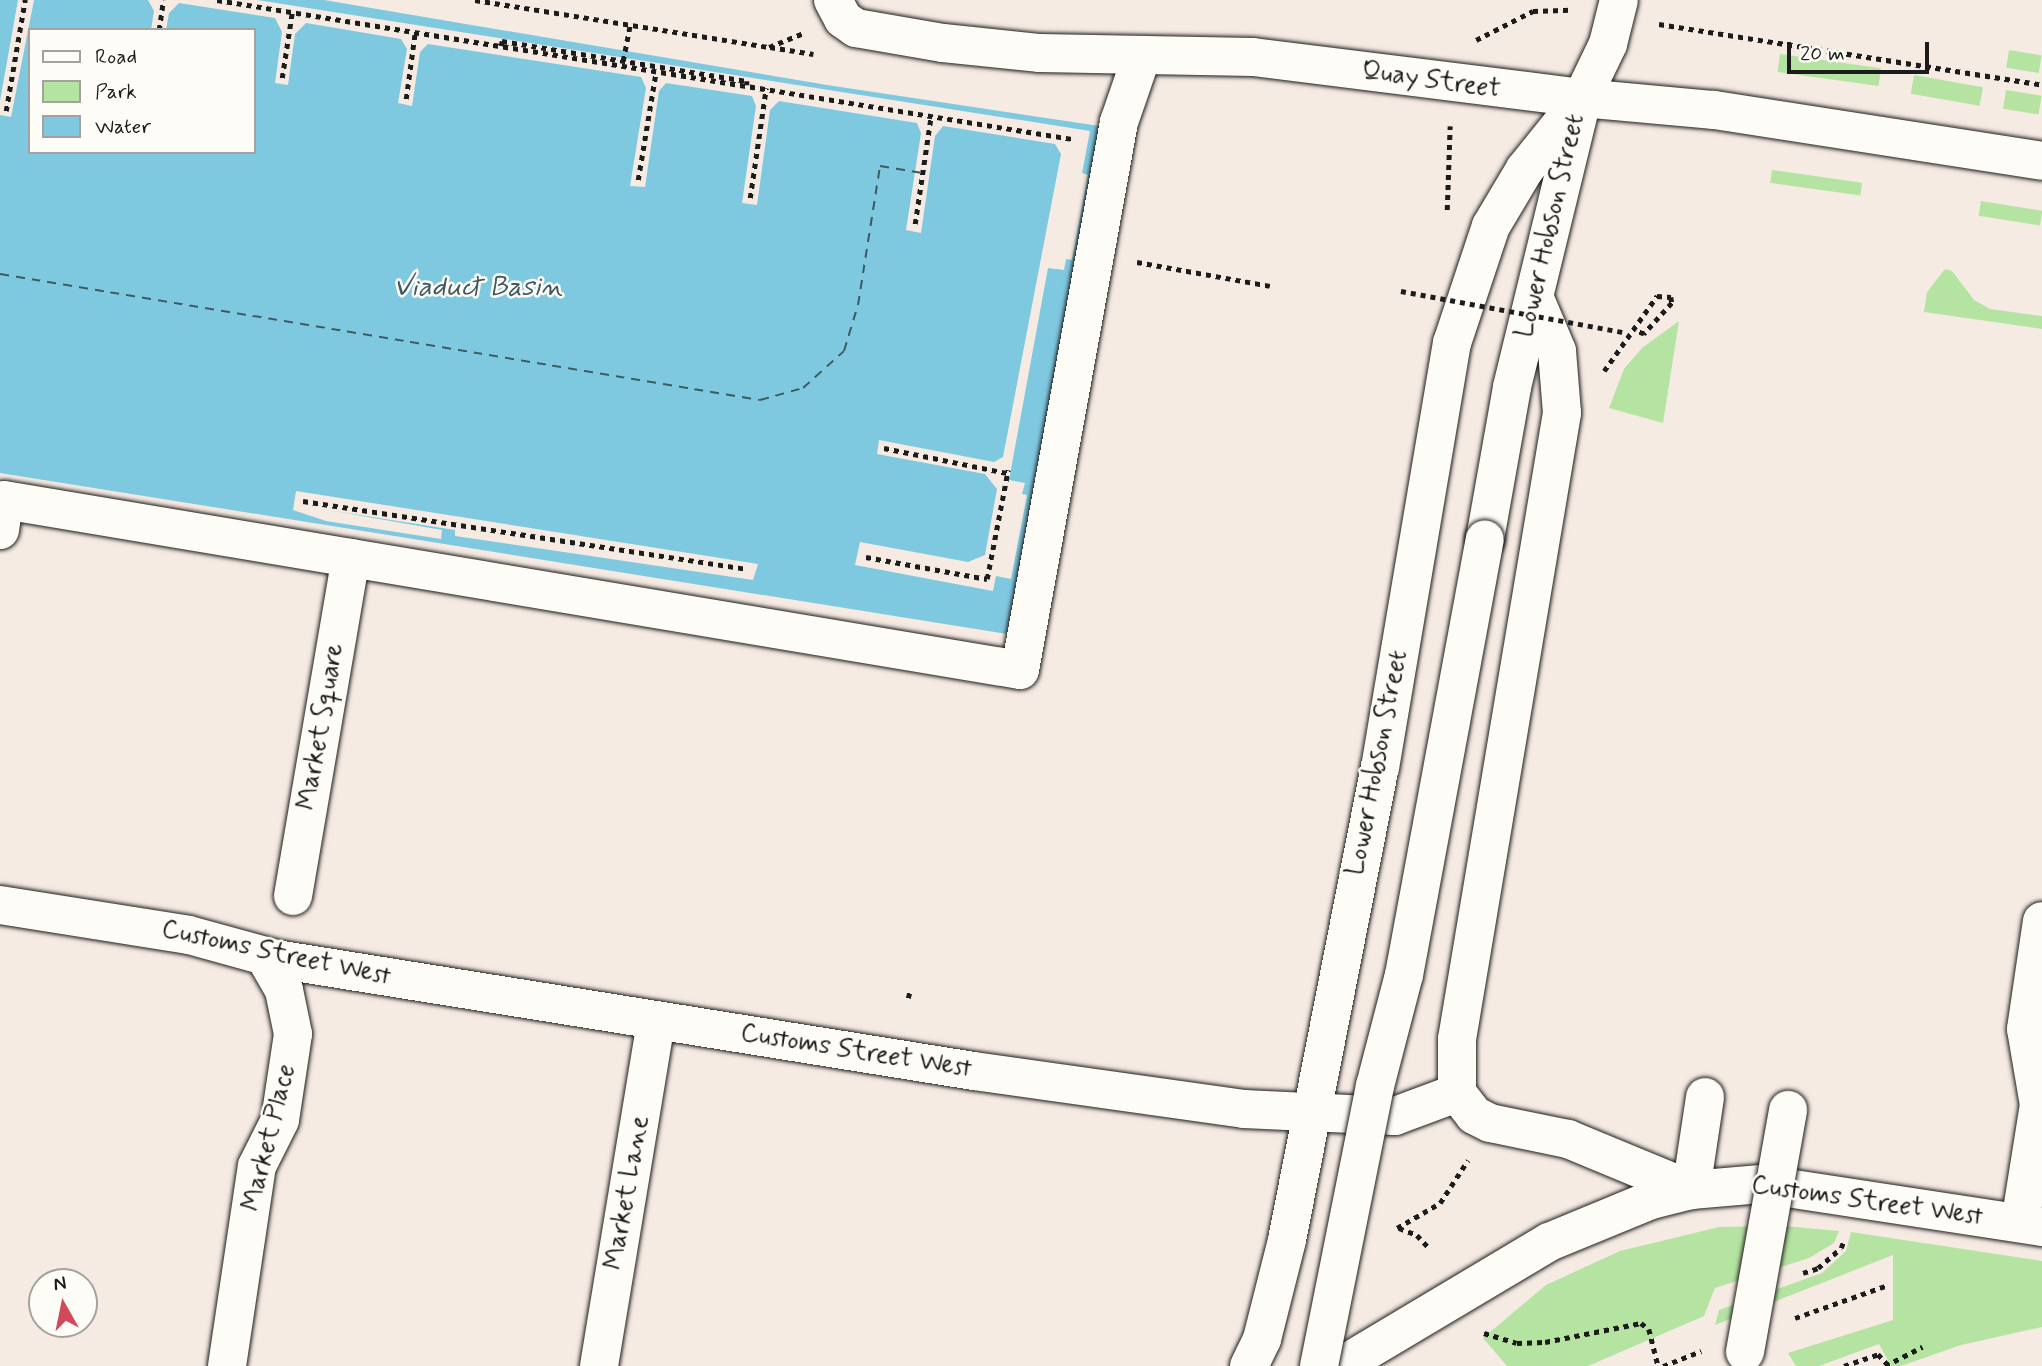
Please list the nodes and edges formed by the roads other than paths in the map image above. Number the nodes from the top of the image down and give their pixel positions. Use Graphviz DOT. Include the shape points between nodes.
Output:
graph roads {
  1 [pos="1619,0"];
  2 [pos="838,10"];
  3 [pos="1141,58"];
  4 [pos="1582,98"];
  5 [pos="2042,161"];
  6 [pos="1536,301"];
  7 [pos="0,530"];
  8 [pos="351,558"];
  9 [pos="293,896"];
  10 [pos="0,905"];
  11 [pos="2042,921"];
  12 [pos="265,957"];
  13 [pos="656,1021"];
  14 [pos="1457,1093"];
  15 [pos="1705,1097"];
  16 [pos="1309,1110"];
  17 [pos="1793,1188"];
  18 [pos="1691,1190"];
  19 [pos="2031,1225"];
  20 [pos="227,1366"];
  21 [pos="599,1366"];
  22 [pos="1249,1366"];
  23 [pos="1319,1366"];
  24 [pos="1341,1366"];
  25 [pos="1741,1366"];
  1 -- 4 [label="street" via="1608,44"];
  2 -- 3 [label="street, Quay Street" via="856,28 943,43"];
  3 -- 4 [label="street, Quay Street" via="1253,57"];
  3 -- 8 [label="street" via="1119,122 1020,670"];
  4 -- 5 [label="street, Quay Street" via="1714,110"];
  4 -- 6 [label="street, Lower Hobson Street"];
  4 -- 16 [label="street, Lower Hobson Street" via="1525,169 1496,216 1452,343 1380,768"];
  6 -- 14 [label="street" via="1557,351 1562,413 1457,1040"];
  6 -- 23 [label="street, Lower Hobson Street, bridge" via="1512,387 1404,975 1375,1086"];
  7 -- 8 [label="street" via="4,500"];
  8 -- 9 [label="street, Market Square"];
  10 -- 12 [label="street, Customs Street West" via="189,935"];
  11 -- 19 [label="street" via="2026,1029 2039,1105"];
  12 -- 13 [label="street, Customs Street West"];
  12 -- 20 [label="street, Market Place" via="284,990 293,1034 279,1120 257,1167"];
  13 -- 16 [label="street, Customs Street West" via="1244,1109"];
  13 -- 21 [label="street, Market Lane"];
  14 -- 16 [label="street, Customs Street West" via="1395,1116"];
  14 -- 18 [label="street" via="1474,1115 1490,1123 1568,1139"];
  15 -- 18 [label="street"];
  16 -- 22 [label="street, Lower Hobson Street" via="1273,1303"];
  17 -- 18 [label="street, Customs Street West" via="1726,1184"];
  17 -- 19 [label="street, Customs Street West"];
  17 -- 25 [label="street, bridge" via="1797,1112"];
  18 -- 24 [label="street, Customs Street West" via="1651,1200 1549,1242"];
}
